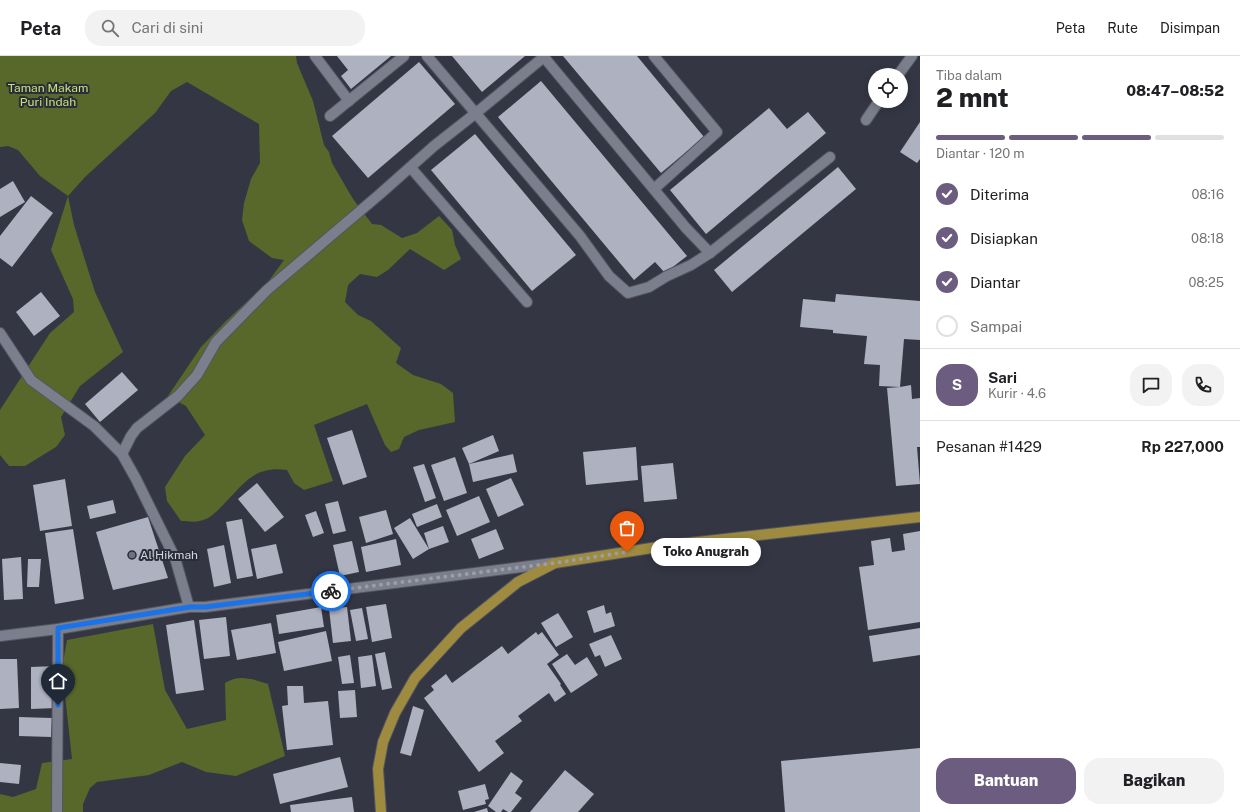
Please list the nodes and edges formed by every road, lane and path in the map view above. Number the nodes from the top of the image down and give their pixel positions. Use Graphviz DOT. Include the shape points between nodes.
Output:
graph roads {
  1 [pos="315,56"];
  2 [pos="404,56"];
  3 [pos="427,56"];
  4 [pos="544,56"];
  5 [pos="654,56"];
  6 [pos="912,56"];
  7 [pos="903,68"];
  8 [pos="349,101"];
  9 [pos="875,108"];
  10 [pos="476,113"];
  11 [pos="330,116"];
  12 [pos="866,120"];
  13 [pos="830,157"];
  14 [pos="411,168"];
  15 [pos="654,189"];
  16 [pos="710,253"];
  17 [pos="527,302"];
  18 [pos="0,333"];
  19 [pos="122,454"];
  20 [pos="920,517"];
  21 [pos="555,563"];
  22 [pos="190,607"];
  23 [pos="58,628"];
  24 [pos="0,636"];
  25 [pos="57,812"];
  26 [pos="381,812"];
  1 -- 8 [label="street"];
  2 -- 8 [label="street"];
  3 -- 10 [label="street"];
  4 -- 10 [label="street"];
  4 -- 15 [label="street"];
  5 -- 15 [label="street" via="717,132"];
  6 -- 7 [label="street"];
  8 -- 11 [label="street"];
  9 -- 12 [label="street"];
  10 -- 14 [label="street"];
  10 -- 16 [label="street" via="580,236 608,276 628,293 649,287"];
  13 -- 16 [label="street"];
  14 -- 17 [label="street"];
  14 -- 19 [label="street" via="267,290 216,342 197,375 178,396 137,428"];
  15 -- 16 [label="street"];
  18 -- 19 [label="street" via="31,380 94,426"];
  19 -- 22 [label="street" via="174,558"];
  20 -- 21 [label="main road" via="671,545"];
  21 -- 22 [label="street"];
  21 -- 26 [label="main road" via="518,582 461,628 414,678 383,742 378,769"];
  22 -- 23 [label="street"];
  23 -- 24 [label="street"];
  23 -- 25 [label="street"];
}
